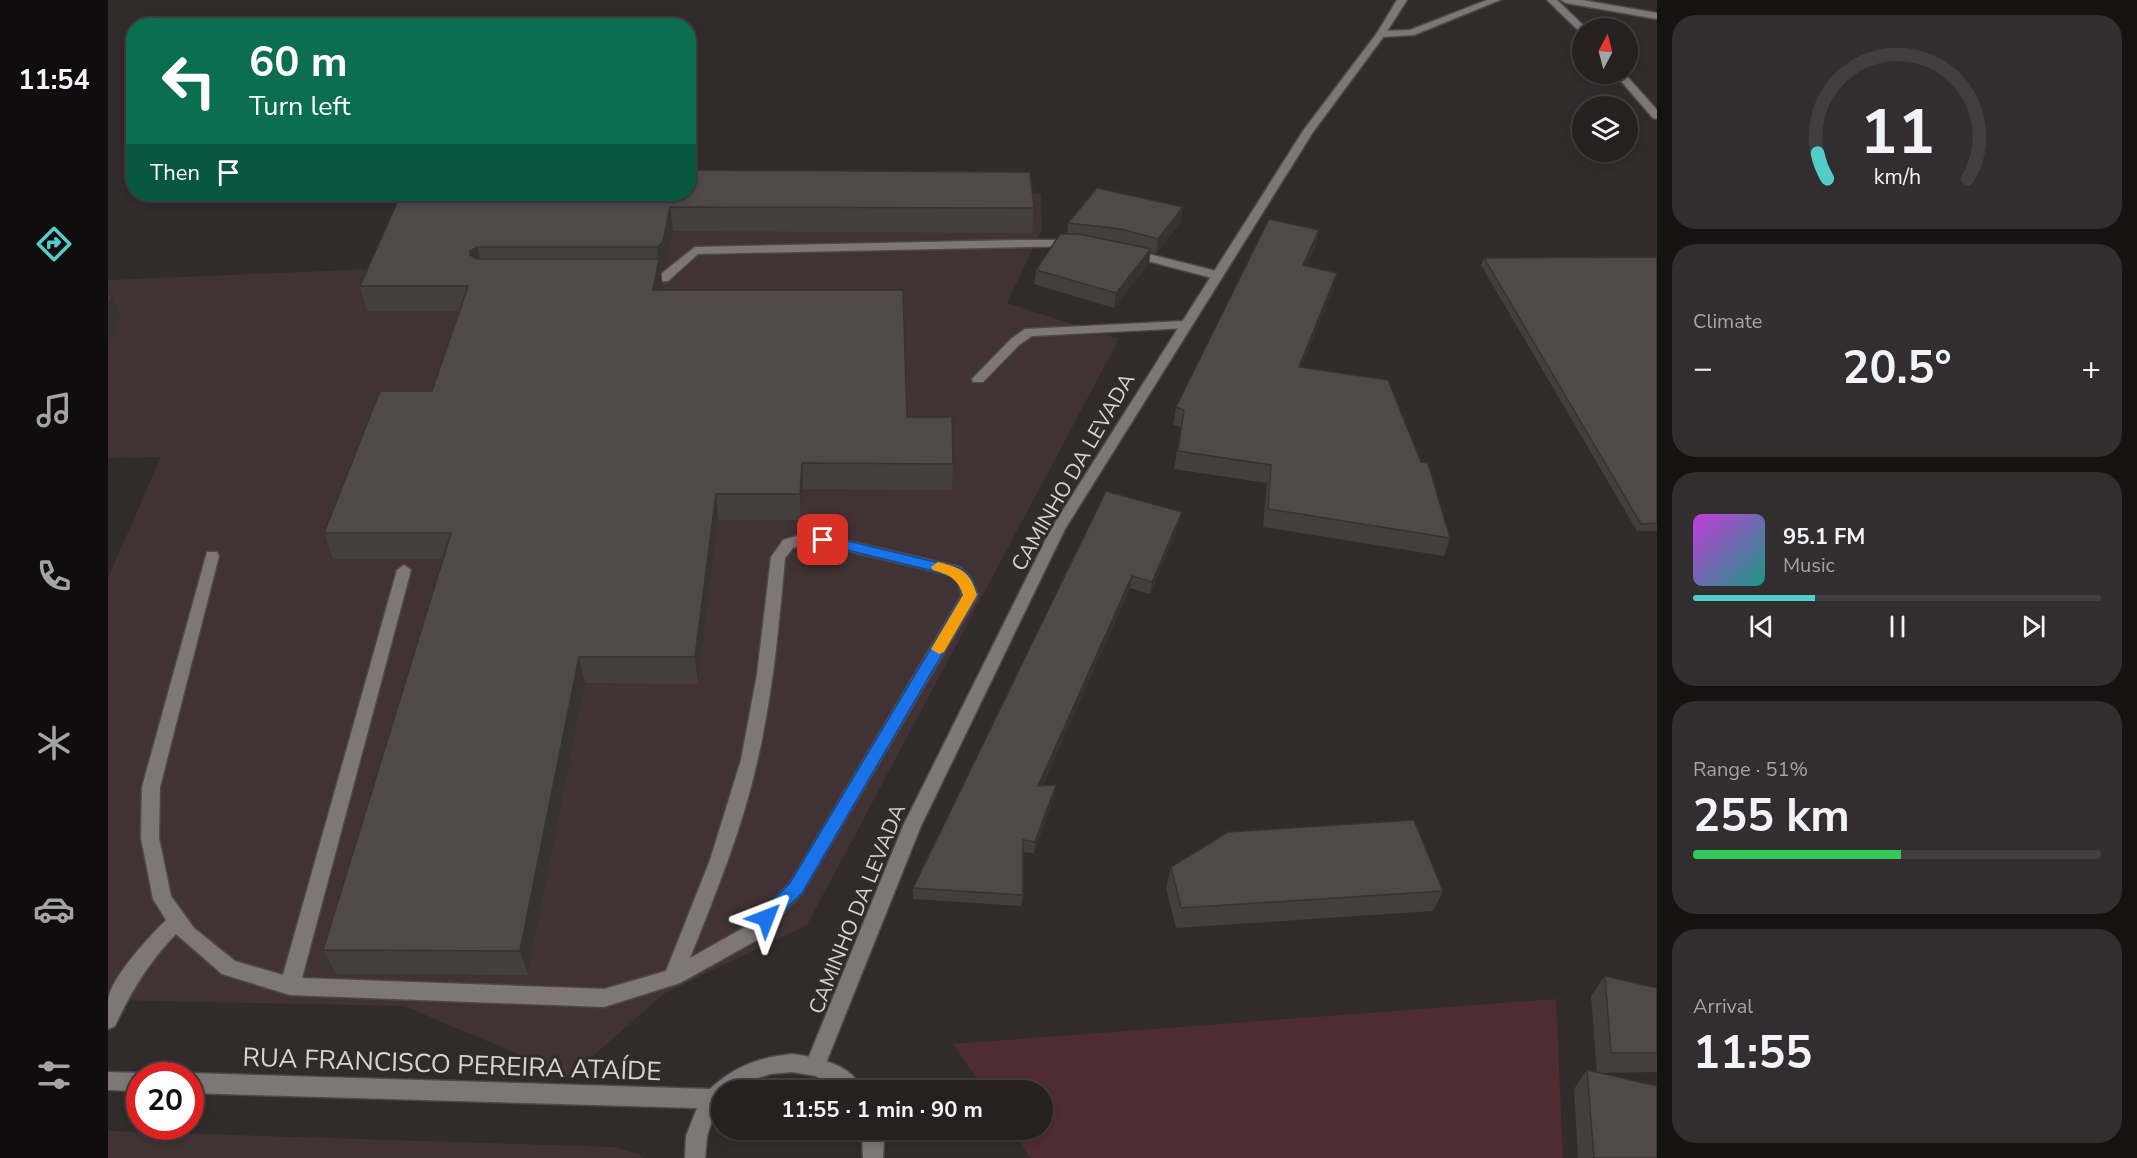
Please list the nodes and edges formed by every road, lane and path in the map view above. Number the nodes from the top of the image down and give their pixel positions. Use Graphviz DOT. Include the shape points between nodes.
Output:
graph roads {
  1 [pos="1402,0"];
  2 [pos="1495,0"];
  3 [pos="1552,0"];
  4 [pos="1566,0"];
  5 [pos="1657,16"];
  6 [pos="1572,19"];
  7 [pos="1381,34"];
  8 [pos="1629,84"];
  9 [pos="1657,116"];
  10 [pos="1088,245"];
  11 [pos="1119,250"];
  12 [pos="1216,275"];
  13 [pos="630,278"];
  14 [pos="1184,325"];
  15 [pos="978,379"];
  16 [pos="212,556"];
  17 [pos="404,570"];
  18 [pos="178,920"];
  19 [pos="673,977"];
  20 [pos="290,986"];
  21 [pos="108,1020"];
  22 [pos="815,1066"];
  23 [pos="734,1080"];
  24 [pos="841,1080"];
  25 [pos="108,1081"];
  26 [pos="126,1082"];
  27 [pos="204,1083"];
  28 [pos="711,1099"];
  29 [pos="711,1101"];
  30 [pos="874,1140"];
  31 [pos="695,1158"];
  32 [pos="873,1158"];
  1 -- 7 [label="street, CAMINHO DA LEVADA"];
  2 -- 7 [label="street" via="1412,33"];
  3 -- 6 [label="street"];
  4 -- 5 [label="street"];
  7 -- 12 [label="street, CAMINHO DA LEVADA" via="1308,131"];
  8 -- 9 [label="street"];
  10 -- 13 [label="street" via="1021,243 695,251 664,278"];
  11 -- 12 [label="street"];
  12 -- 14 [label="street, CAMINHO DA LEVADA"];
  14 -- 15 [label="street" via="1029,332"];
  14 -- 22 [label="street, CAMINHO DA LEVADA" via="1058,529 912,826"];
  16 -- 18 [label="street" via="151,787 150,838 162,899"];
  17 -- 20 [label="street"];
  18 -- 20 [label="street" via="187,934 229,968"];
  18 -- 21 [label="street" via="134,968"];
  19 -- 19 [label="street" via="752,933 796,888 970,595 966,582 955,571 810,537 788,544 778,557 764,692 743,786 721,857"];
  19 -- 20 [label="street" via="604,998"];
  22 -- 23 [label="street" via="793,1062 770,1064"];
  22 -- 24 [label="street"];
  25 -- 26 [label="street"];
  27 -- 28 [label="street, RUA FRANCISCO PEREIRA ATAÍDE"];
  29 -- 31 [label="street" via="700,1121"];
  30 -- 32 [label="street"];
}
